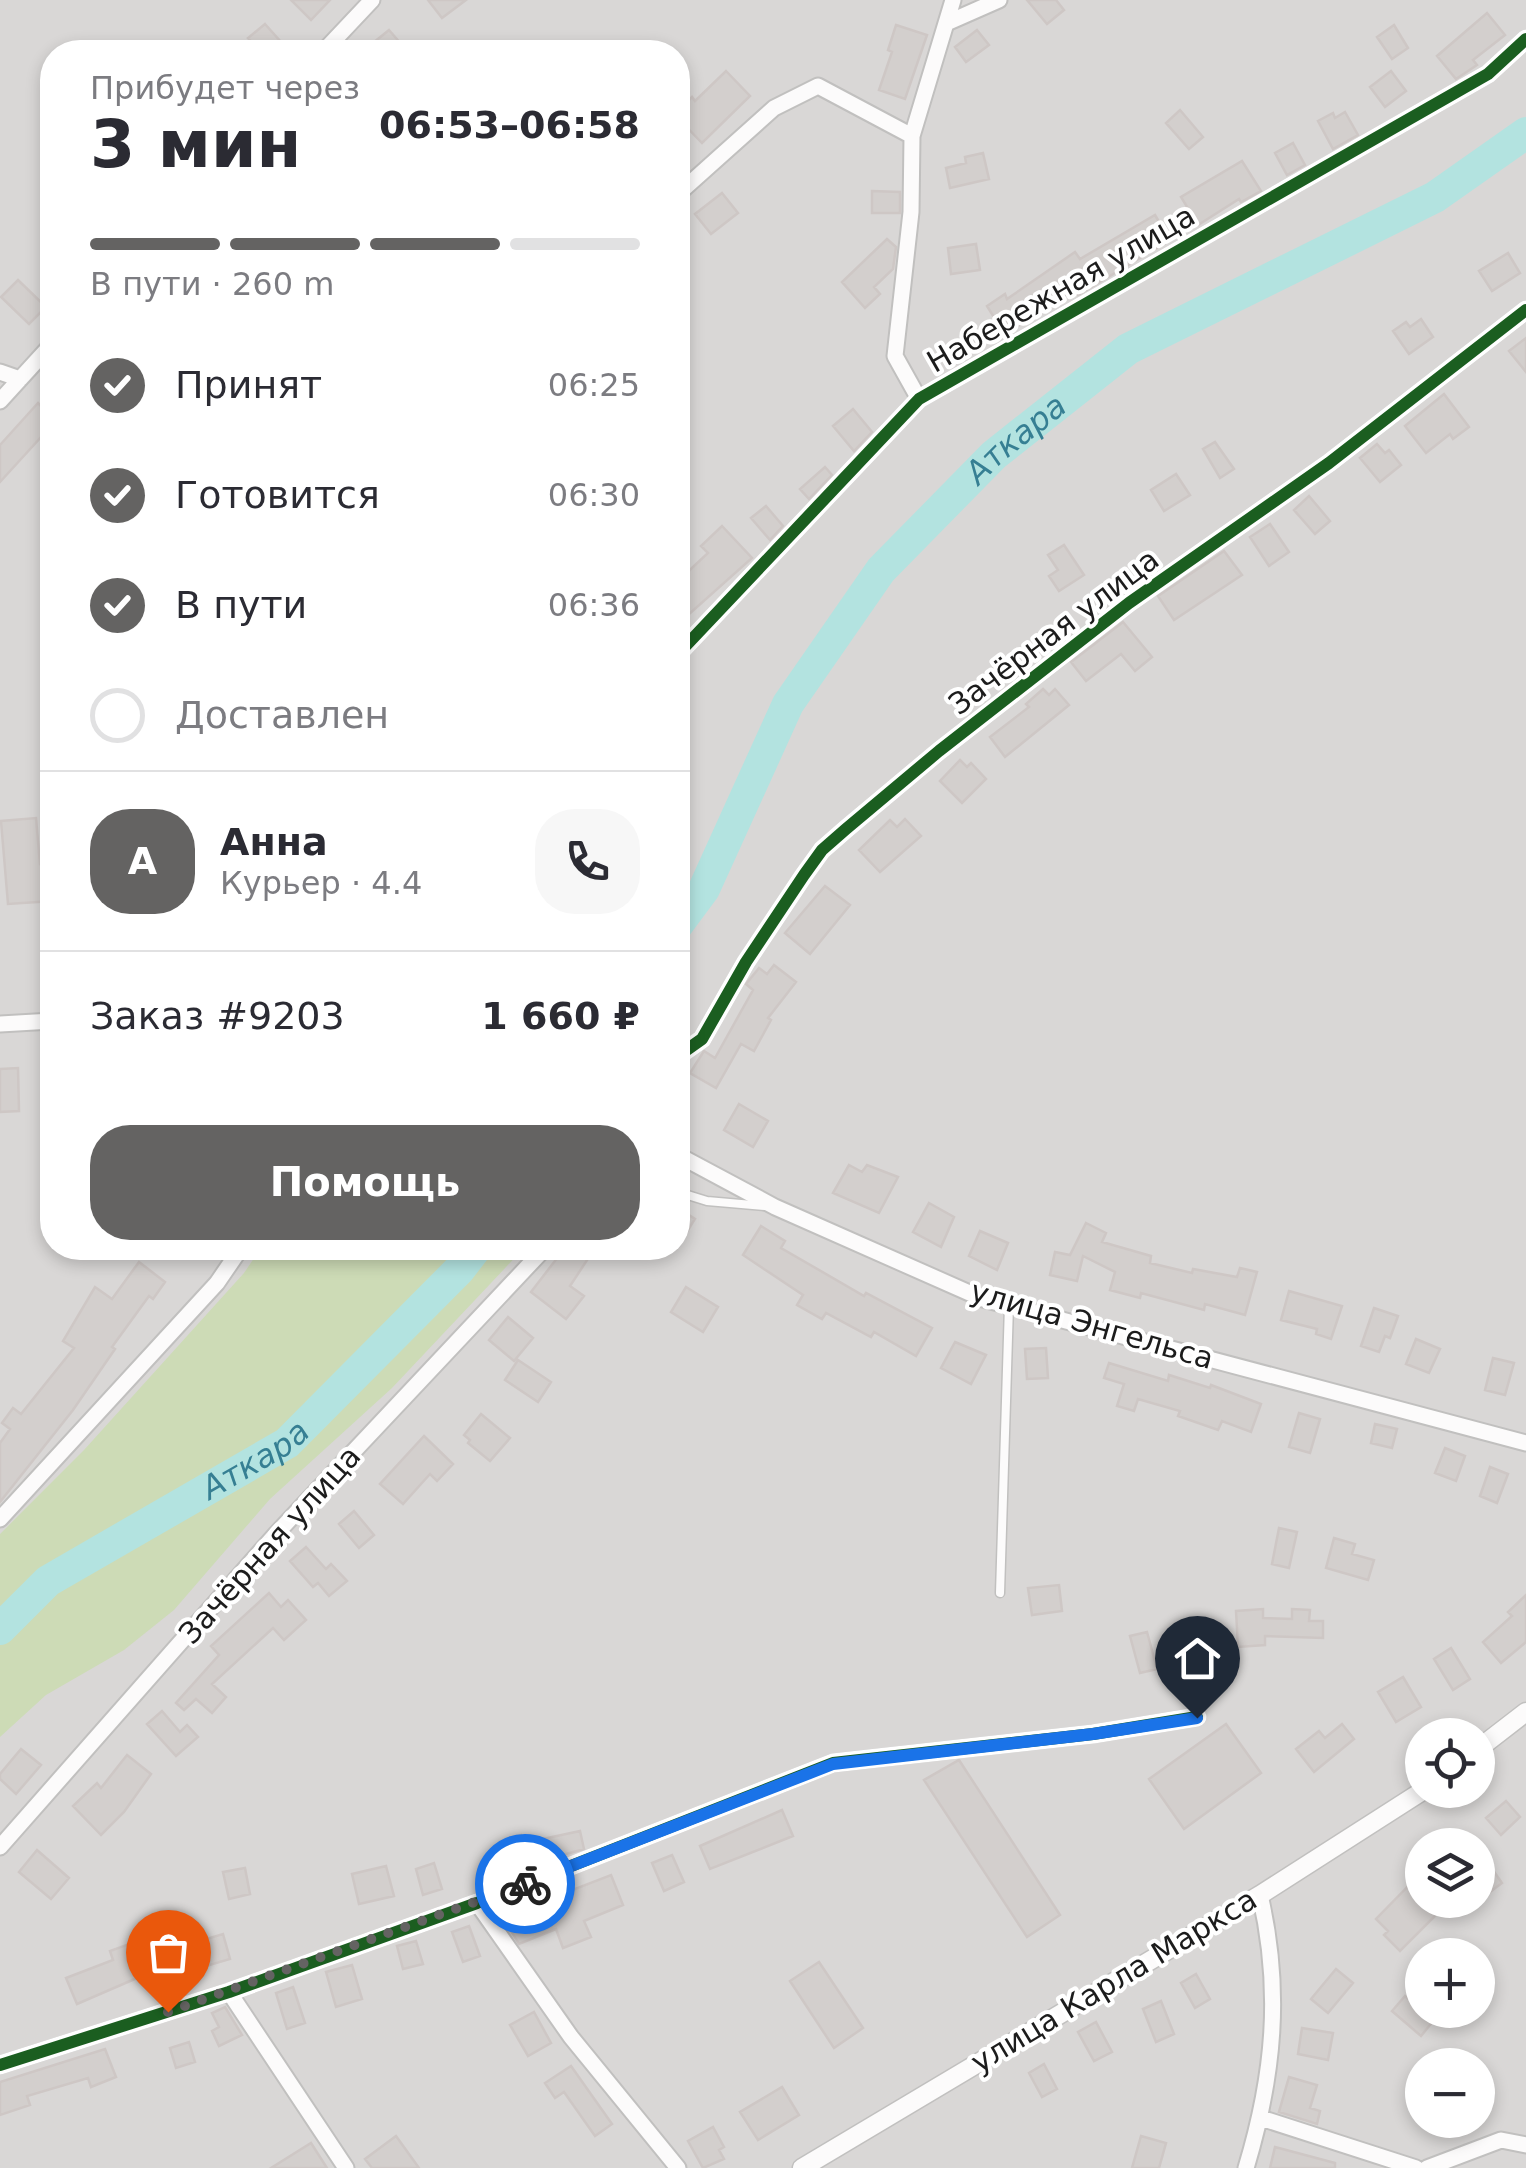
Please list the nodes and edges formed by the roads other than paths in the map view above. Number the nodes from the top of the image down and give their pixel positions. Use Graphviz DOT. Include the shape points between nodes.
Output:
graph roads {
  1 [pos="372,0"];
  2 [pos="953,0"];
  3 [pos="999,0"];
  4 [pos="949,22"];
  5 [pos="1526,39"];
  6 [pos="334,40"];
  7 [pos="912,136"];
  8 [pos="690,183"];
  9 [pos="1526,310"];
  10 [pos="40,357"];
  11 [pos="0,372"];
  12 [pos="20,379"];
  13 [pos="919,399"];
  14 [pos="0,401"];
  15 [pos="690,636"];
  16 [pos="40,1022"];
  17 [pos="0,1024"];
  18 [pos="690,1048"];
  19 [pos="690,1161"];
  20 [pos="690,1196"];
  21 [pos="775,1206"];
  22 [pos="233,1260"];
  23 [pos="535,1260"];
  24 [pos="1009,1305"];
  25 [pos="1526,1444"];
  26 [pos="0,1519"];
  27 [pos="1000,1593"];
  28 [pos="1526,1712"];
  29 [pos="1197,1718"];
  30 [pos="1495,1737"];
  31 [pos="1405,1802"];
  32 [pos="0,1847"];
  33 [pos="1260,1895"];
  34 [pos="477,1903"];
  35 [pos="229,1992"];
  36 [pos="0,2064"];
  37 [pos="1261,2118"];
  38 [pos="1526,2145"];
  39 [pos="346,2168"];
  40 [pos="678,2168"];
  41 [pos="802,2168"];
  42 [pos="1246,2168"];
  43 [pos="1416,2168"];
  44 [pos="1427,2168"];
  1 -- 6 [label="street"];
  2 -- 4 [label="street"];
  3 -- 4 [label="street"];
  4 -- 7 [label="street"];
  5 -- 13 [label="street, Набережная улица" via="1488,74"];
  7 -- 8 [label="street" via="818,86 774,108"];
  7 -- 13 [label="street" via="895,356"];
  9 -- 18 [label="street, Зачёрная улица" via="1328,463 1128,603 846,828 822,850 702,1039"];
  10 -- 12 [label="street"];
  11 -- 12 [label="street"];
  12 -- 14 [label="street"];
  13 -- 15 [label="street, Набережная улица"];
  16 -- 17 [label="street"];
  19 -- 21 [label="street, улица Энгельса"];
  20 -- 21 [label="lane"];
  21 -- 24 [label="street, улица Энгельса"];
  22 -- 26 [label="street"];
  23 -- 32 [label="street, Зачёрная улица" via="276,1534"];
  24 -- 25 [label="street, улица Энгельса"];
  24 -- 27 [label="lane"];
  28 -- 30 [label="street"];
  29 -- 34 [label="street" via="833,1764"];
  31 -- 33 [label="street, улица Карла Маркса"];
  33 -- 37 [label="street" via="1271,1943 1273,2048"];
  33 -- 41 [label="street, улица Карла Маркса"];
  34 -- 35 [label="street"];
  34 -- 40 [label="street" via="571,2037"];
  35 -- 36 [label="street"];
  35 -- 39 [label="street"];
  37 -- 42 [label="street"];
  37 -- 43 [label="street"];
  38 -- 44 [label="street" via="1501,2140"];
}
